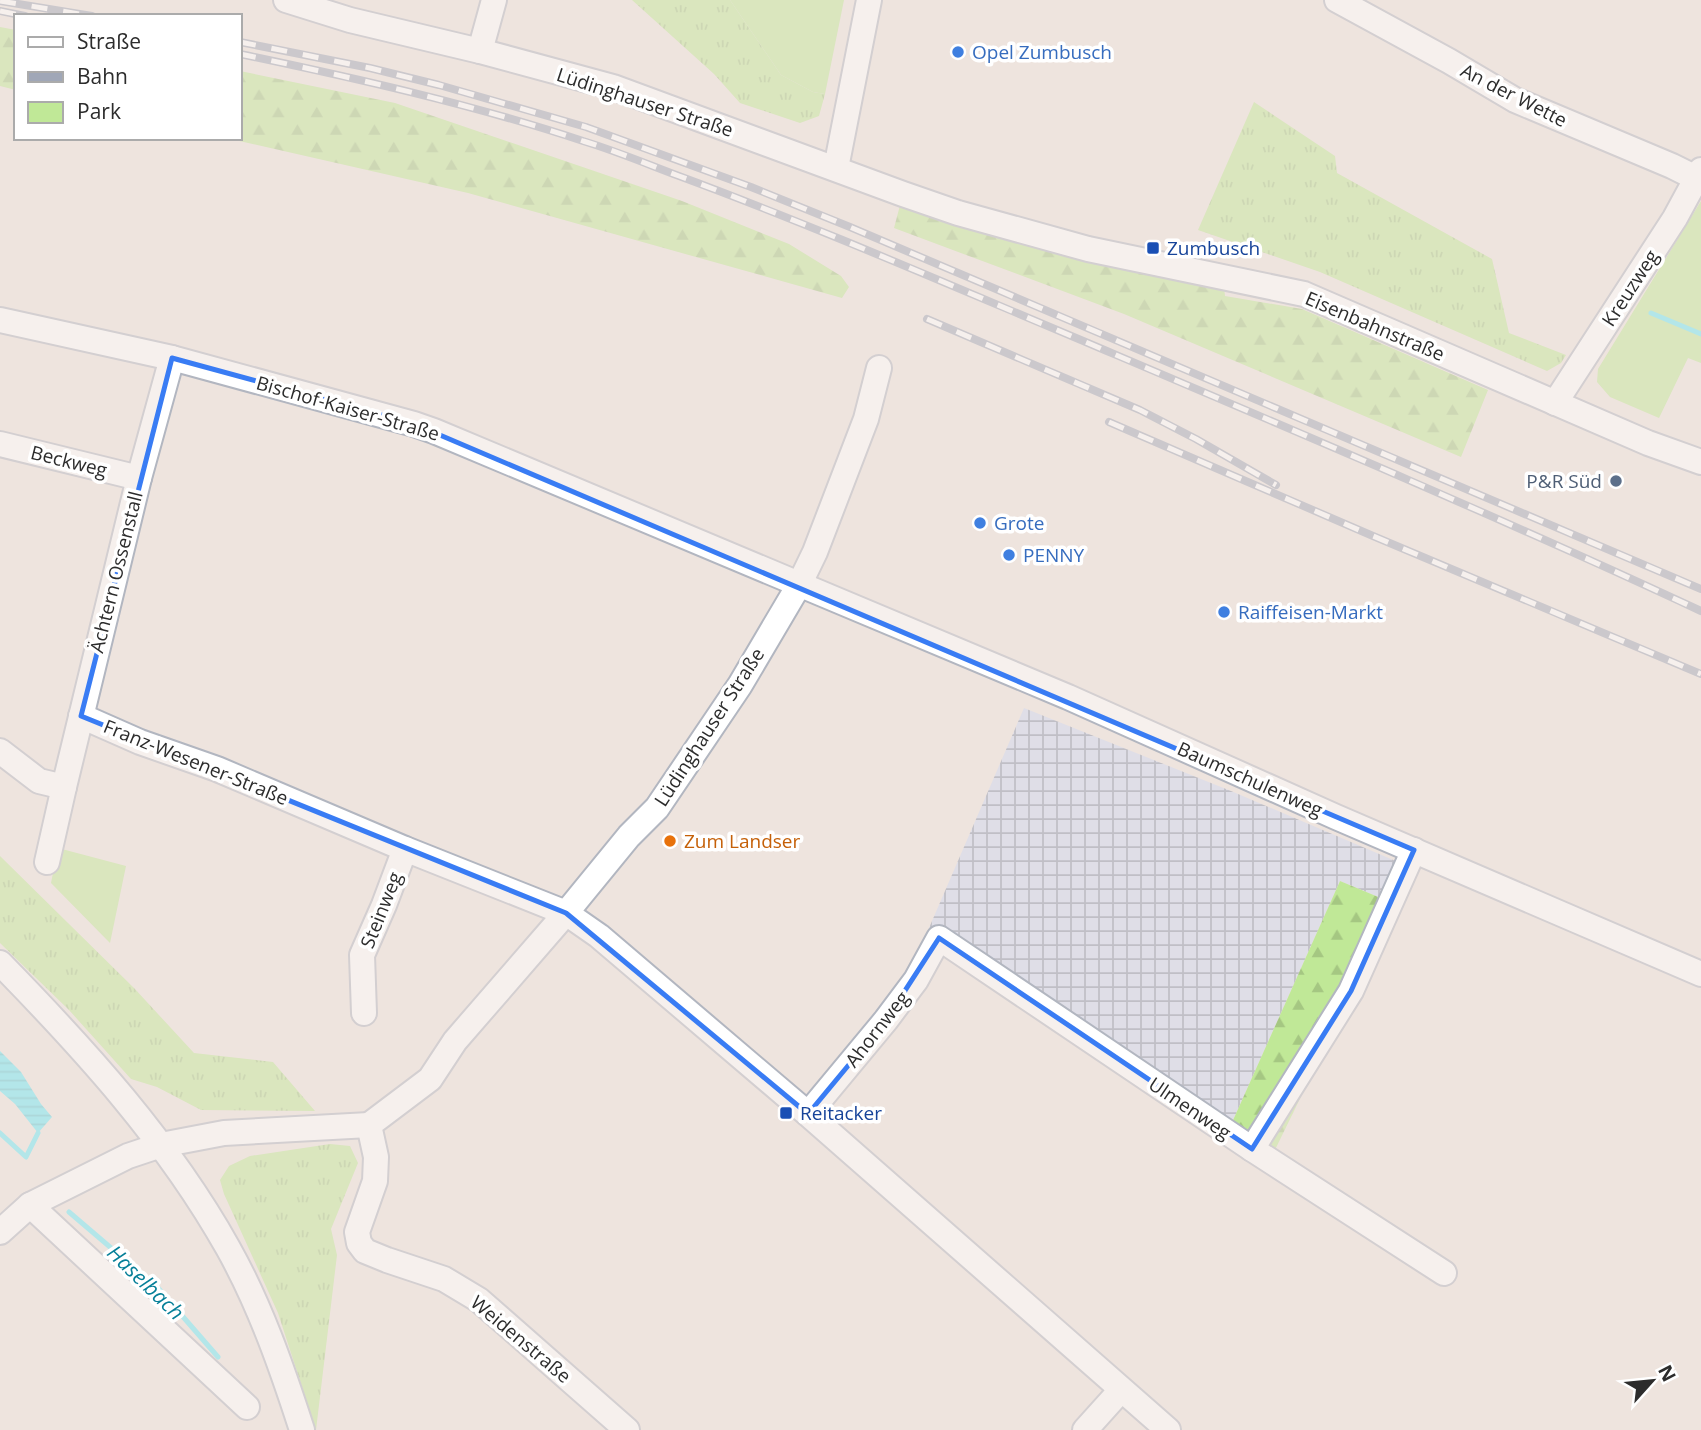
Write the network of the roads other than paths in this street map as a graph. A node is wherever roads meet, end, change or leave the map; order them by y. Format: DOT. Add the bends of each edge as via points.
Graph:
graph roads {
  1 [pos="286,0"];
  2 [pos="494,0"];
  3 [pos="869,0"];
  4 [pos="1338,0"];
  5 [pos="480,51"];
  6 [pos="836,168"];
  7 [pos="1698,174"];
  8 [pos="0,320"];
  9 [pos="172,358"];
  10 [pos="879,368"];
  11 [pos="1555,404"];
  12 [pos="0,444"];
  13 [pos="1701,462"];
  14 [pos="139,478"];
  15 [pos="799,585"];
  16 [pos="81,716"];
  17 [pos="0,751"];
  18 [pos="64,787"];
  19 [pos="405,849"];
  20 [pos="1414,850"];
  21 [pos="47,862"];
  22 [pos="566,913"];
  23 [pos="939,938"];
  24 [pos="0,963"];
  25 [pos="1701,974"];
  26 [pos="364,1013"];
  27 [pos="808,1114"];
  28 [pos="369,1125"];
  29 [pos="161,1144"];
  30 [pos="1252,1149"];
  31 [pos="30,1205"];
  32 [pos="0,1232"];
  33 [pos="1444,1273"];
  34 [pos="1121,1390"];
  35 [pos="247,1407"];
  36 [pos="302,1430"];
  37 [pos="627,1430"];
  38 [pos="1085,1430"];
  39 [pos="1168,1430"];
  1 -- 5 [label="street, Lüdinghauser Straße"];
  2 -- 5 [label="street"];
  3 -- 6 [label="street"];
  4 -- 7 [label="street, An der Wette" via="1515,100"];
  5 -- 6 [label="street, Lüdinghauser Straße" via="613,87"];
  6 -- 11 [label="street, Eisenbahnstraße" via="958,213 1088,249 1304,294"];
  7 -- 11 [label="street, Kreuzweg" via="1675,218"];
  8 -- 9 [label="street, Bischof-Kaiser-Straße"];
  9 -- 14 [label="street, Ächtern Ossenstall"];
  9 -- 15 [label="street, Bischof-Kaiser-Straße" via="414,424"];
  10 -- 15 [label="street, Lüdinghauser Straße" via="866,419"];
  11 -- 13 [label="street, Eisenbahnstraße"];
  12 -- 14 [label="street, Beckweg"];
  14 -- 16 [label="street, Ächtern Ossenstall"];
  15 -- 20 [label="street, Baumschulenweg" via="1068,697"];
  15 -- 22 [label="street, Lüdinghauser Straße" via="740,685 657,808"];
  16 -- 18 [label="street, Ächtern Ossenstall"];
  16 -- 19 [label="street, Franz-Wesener-Straße"];
  17 -- 18 [label="street" via="39,781"];
  18 -- 21 [label="street, Ächtern Ossenstall"];
  19 -- 22 [label="street"];
  19 -- 26 [label="street, Steinweg" via="362,955"];
  20 -- 25 [label="street, Baumschulenweg"];
  20 -- 30 [label="street" via="1352,991"];
  22 -- 27 [label="street"];
  22 -- 28 [label="street, Lüdinghauser Straße" via="456,1041 430,1080"];
  23 -- 27 [label="street, Ahornweg" via="916,980"];
  23 -- 30 [label="street, Ulmenweg"];
  24 -- 29 [label="street"];
  27 -- 34 [label="street"];
  28 -- 29 [label="street" via="223,1133"];
  28 -- 37 [label="street, Weidenstraße" via="376,1157 375,1181 357,1232 365,1251 444,1279 479,1300"];
  29 -- 31 [label="street"];
  29 -- 36 [label="street" via="228,1249 262,1318"];
  30 -- 33 [label="street, Ulmenweg"];
  31 -- 32 [label="street"];
  31 -- 35 [label="street"];
  34 -- 38 [label="street"];
  34 -- 39 [label="street"];
}
